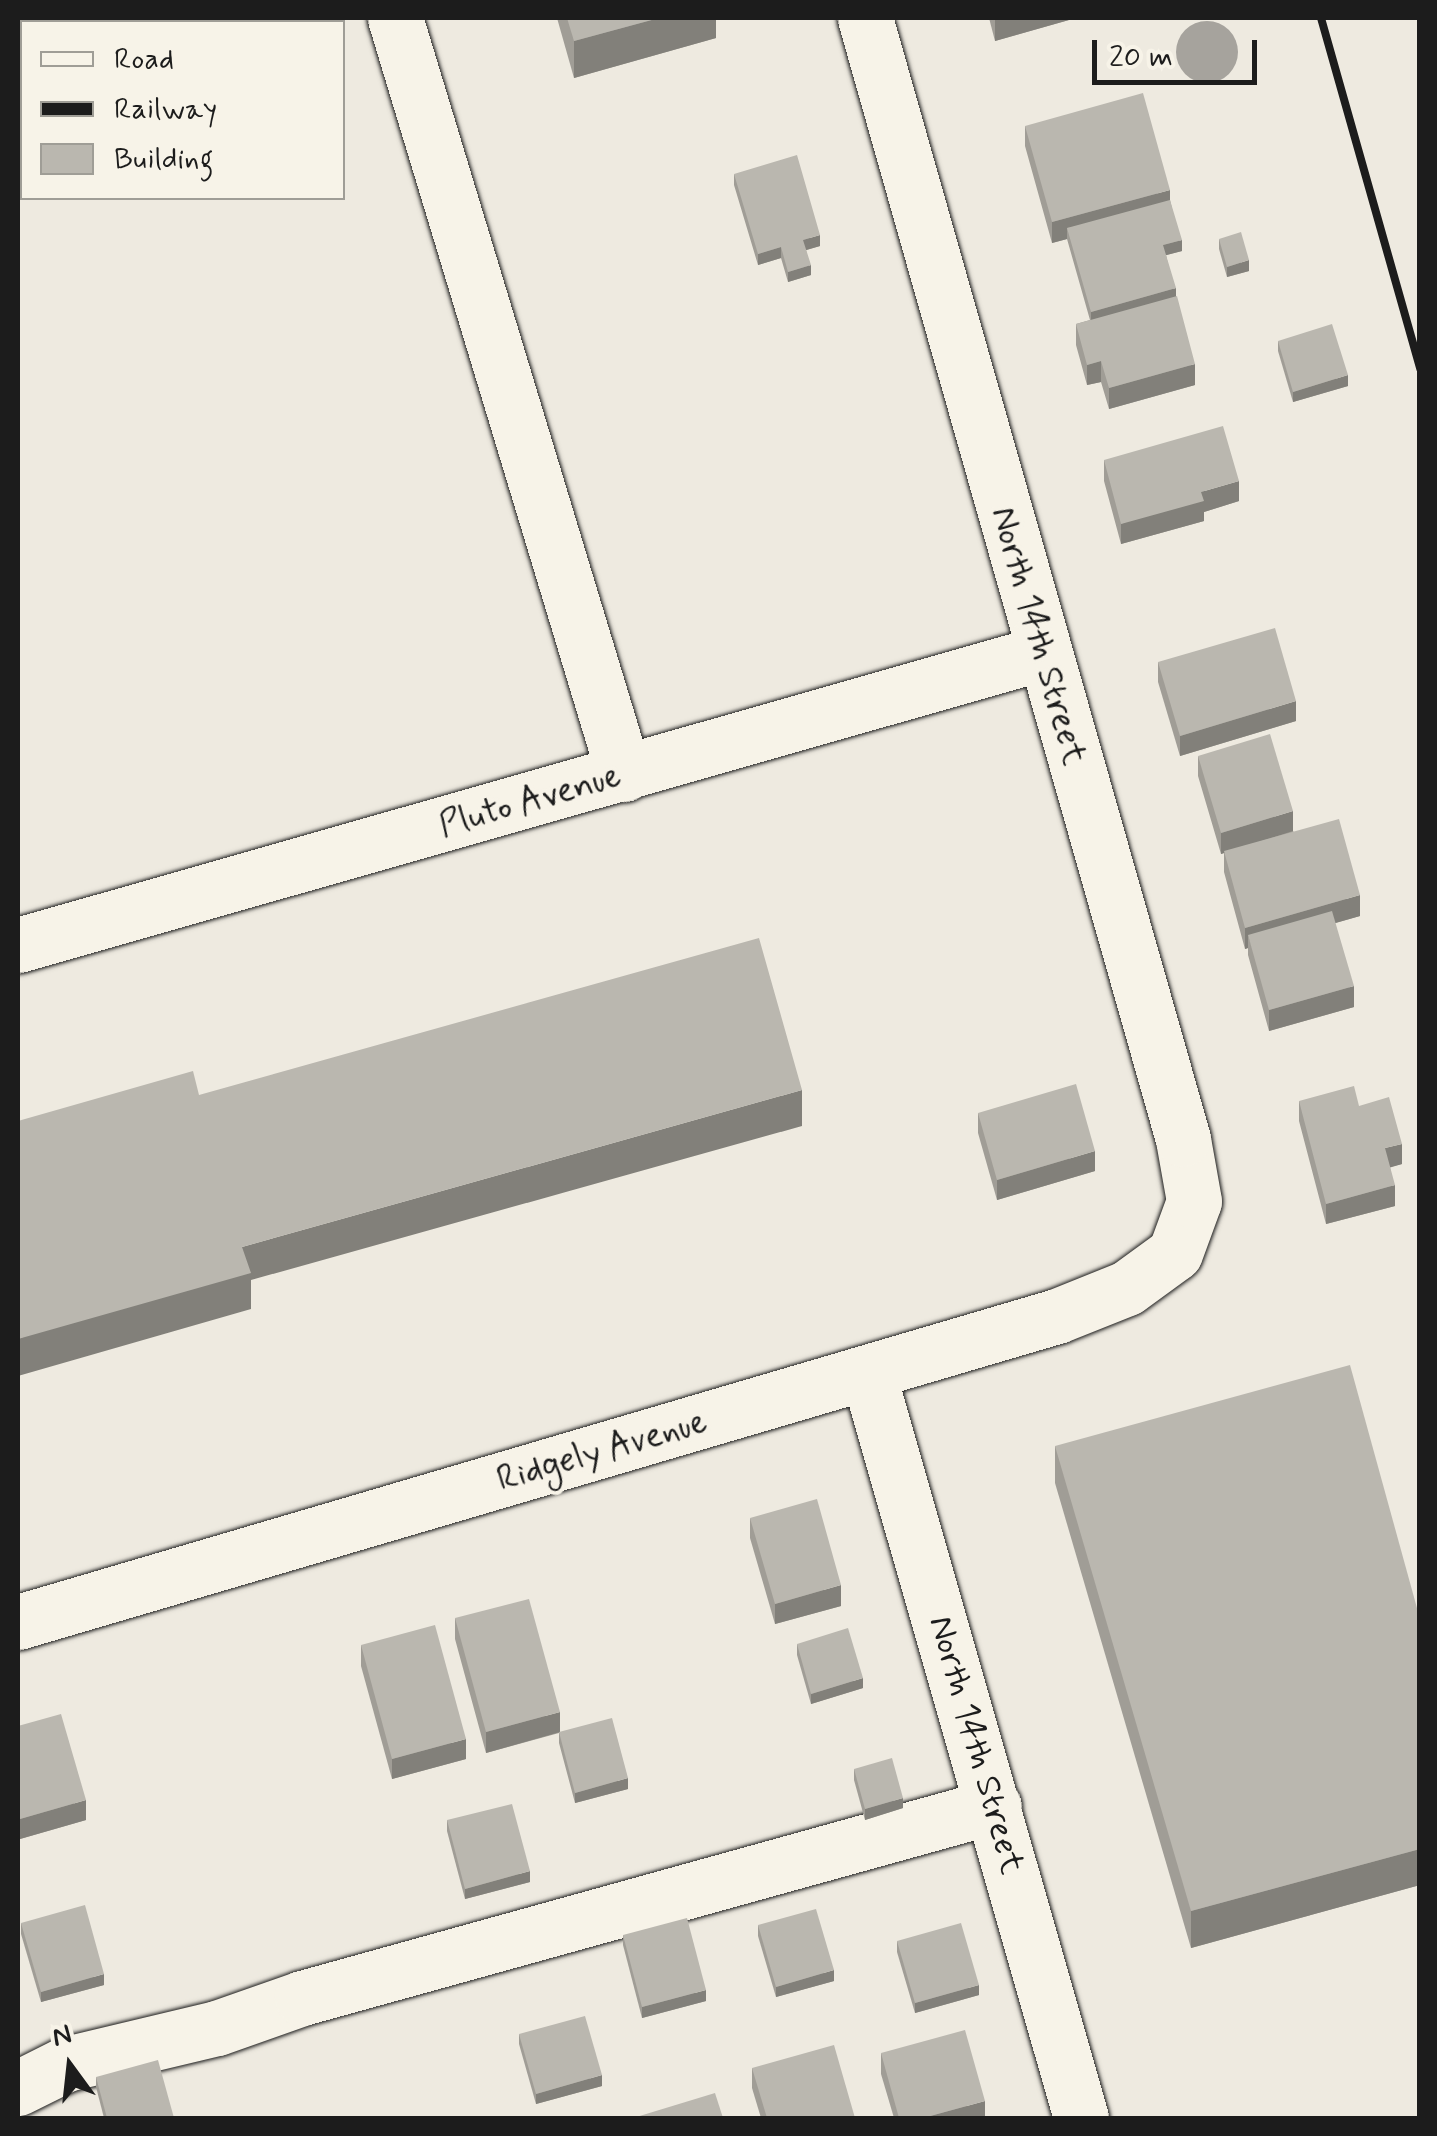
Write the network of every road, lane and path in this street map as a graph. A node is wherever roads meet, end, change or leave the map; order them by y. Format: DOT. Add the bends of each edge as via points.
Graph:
graph roads {
  1 [pos="396,18"];
  2 [pos="865,18"];
  3 [pos="1042,653"];
  4 [pos="624,774"];
  5 [pos="18,945"];
  6 [pos="1175,1253"];
  7 [pos="868,1374"];
  8 [pos="18,1622"];
  9 [pos="994,1806"];
  10 [pos="18,2088"];
  11 [pos="1081,2118"];
  1 -- 4 [label="street"];
  2 -- 3 [label="street, North 14th Street"];
  3 -- 4 [label="street, Pluto Avenue"];
  3 -- 6 [label="street, North 14th Street" via="1183,1139 1194,1201"];
  4 -- 5 [label="street, Pluto Avenue"];
  6 -- 7 [label="street, Ridgely Avenue" via="1127,1288 1057,1316"];
  7 -- 8 [label="street, Ridgely Avenue"];
  7 -- 9 [label="street, North 14th Street"];
  9 -- 10 [label="street" via="302,1998 217,2028 66,2064"];
  9 -- 11 [label="street, North 14th Street"];
}
